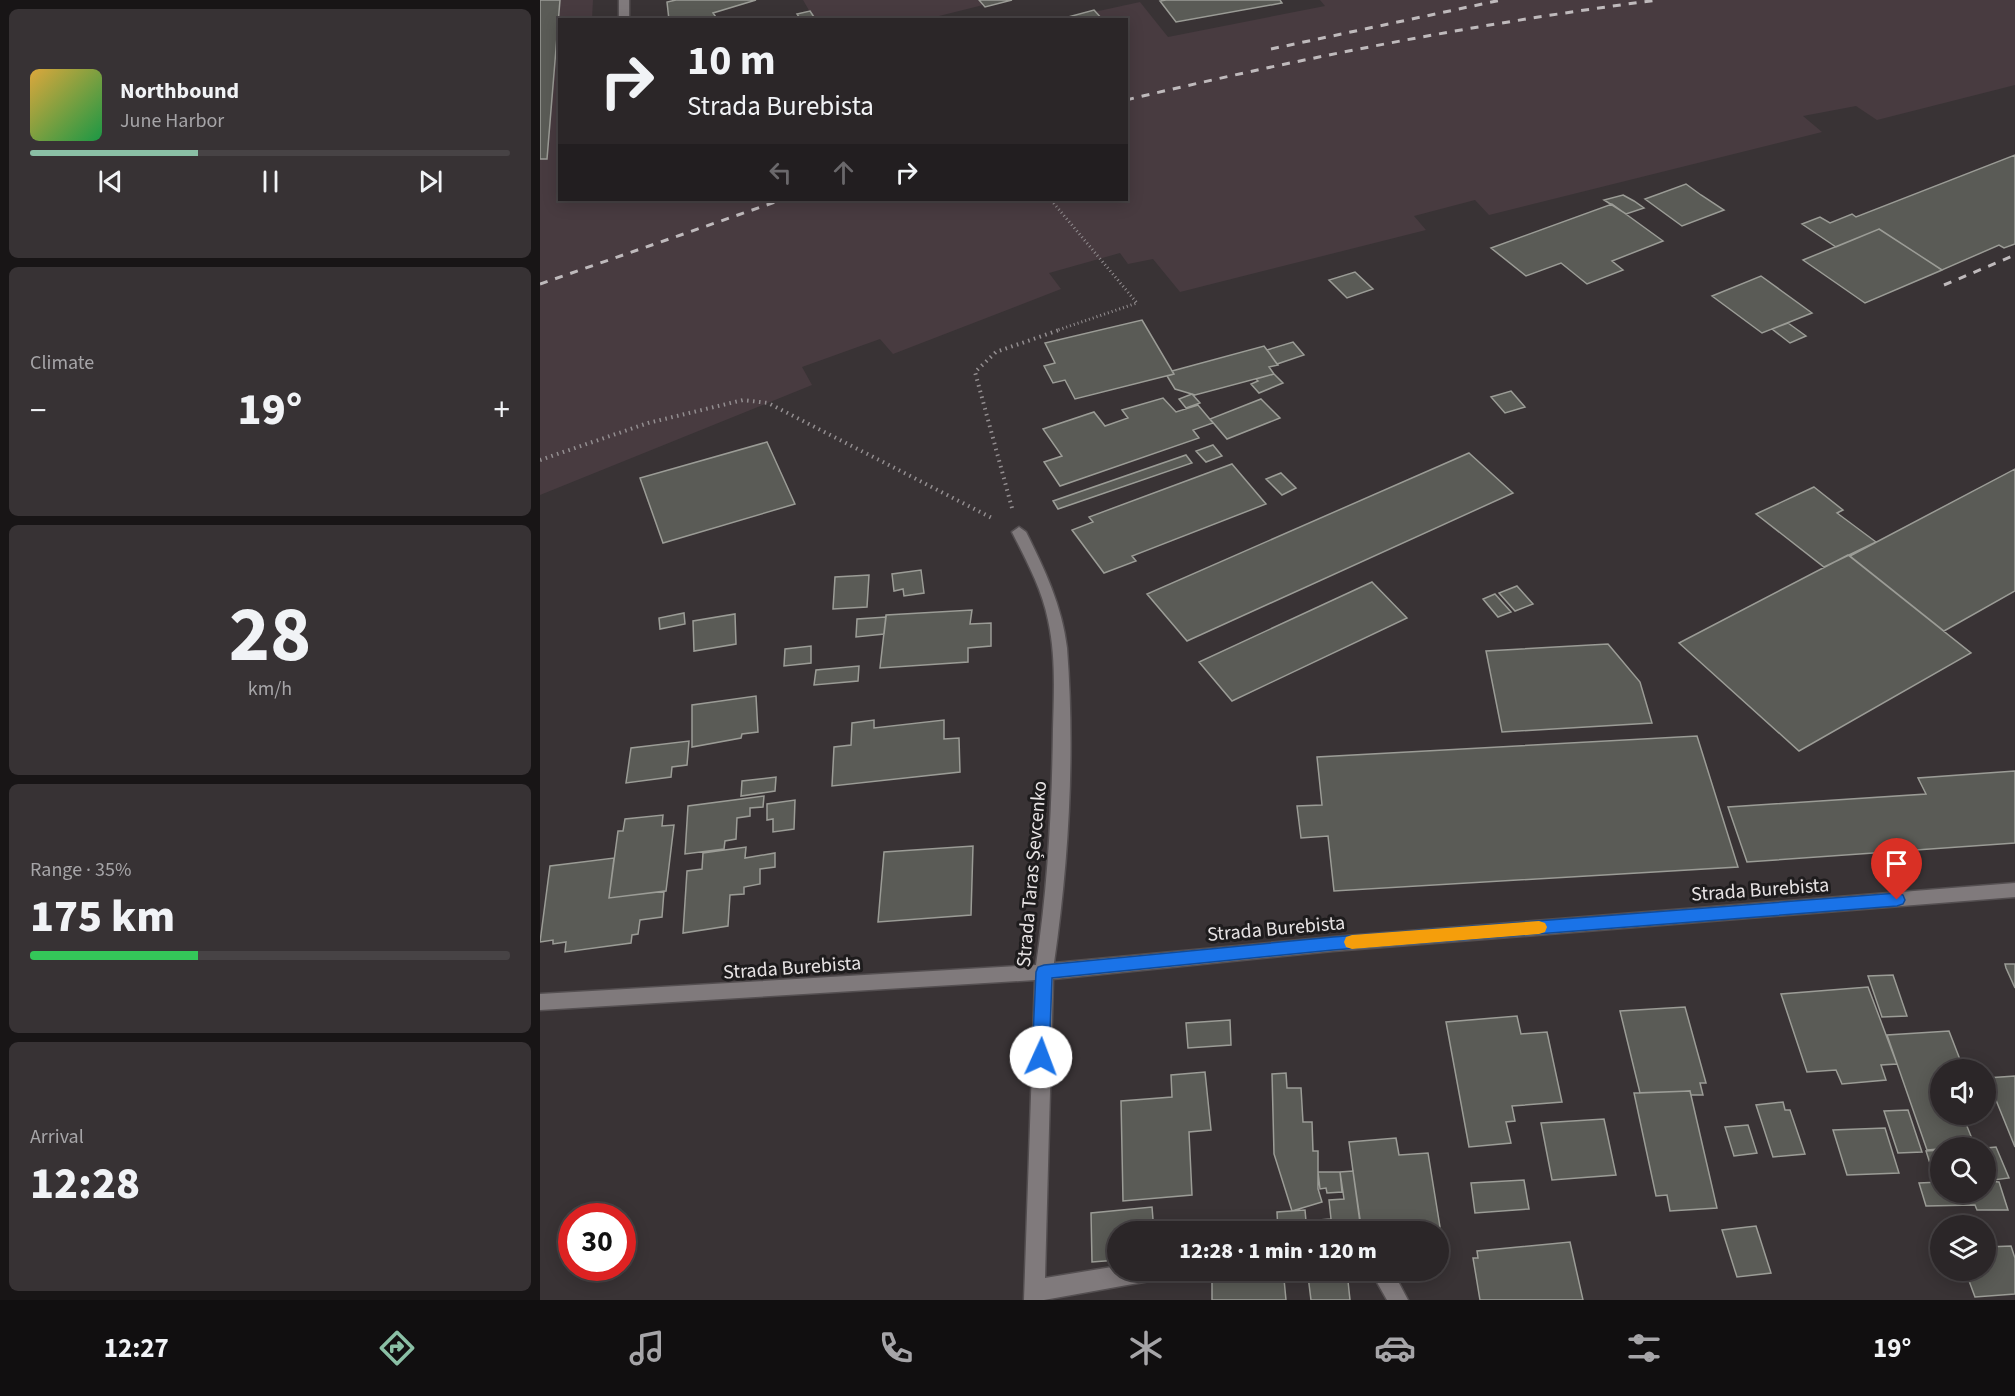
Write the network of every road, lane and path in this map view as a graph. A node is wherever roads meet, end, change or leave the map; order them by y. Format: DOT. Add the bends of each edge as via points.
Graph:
graph roads {
  1 [pos="624,0"];
  2 [pos="624,18"];
  3 [pos="1052,201"];
  4 [pos="540,460"];
  5 [pos="1019,532"];
  6 [pos="2015,890"];
  7 [pos="1044,972"];
  8 [pos="540,1002"];
  9 [pos="1107,1280"];
  10 [pos="1387,1281"];
  11 [pos="1034,1295"];
  12 [pos="1398,1300"];
  1 -- 2 [label="street"];
  3 -- 5 [label="path" via="1137,303 996,352 975,372"];
  4 -- 5 [label="path" via="648,423 743,400 768,403"];
  5 -- 7 [label="street, Strada Taras Șevcenko" via="1055,618 1061,650 1061,791"];
  6 -- 7 [label="street, Strada Burebista" via="1333,944"];
  7 -- 8 [label="street, Strada Burebista"];
  7 -- 11 [label="street, Strada Taras Șevcenko"];
  9 -- 11 [label="street"];
  10 -- 12 [label="street"];
}
